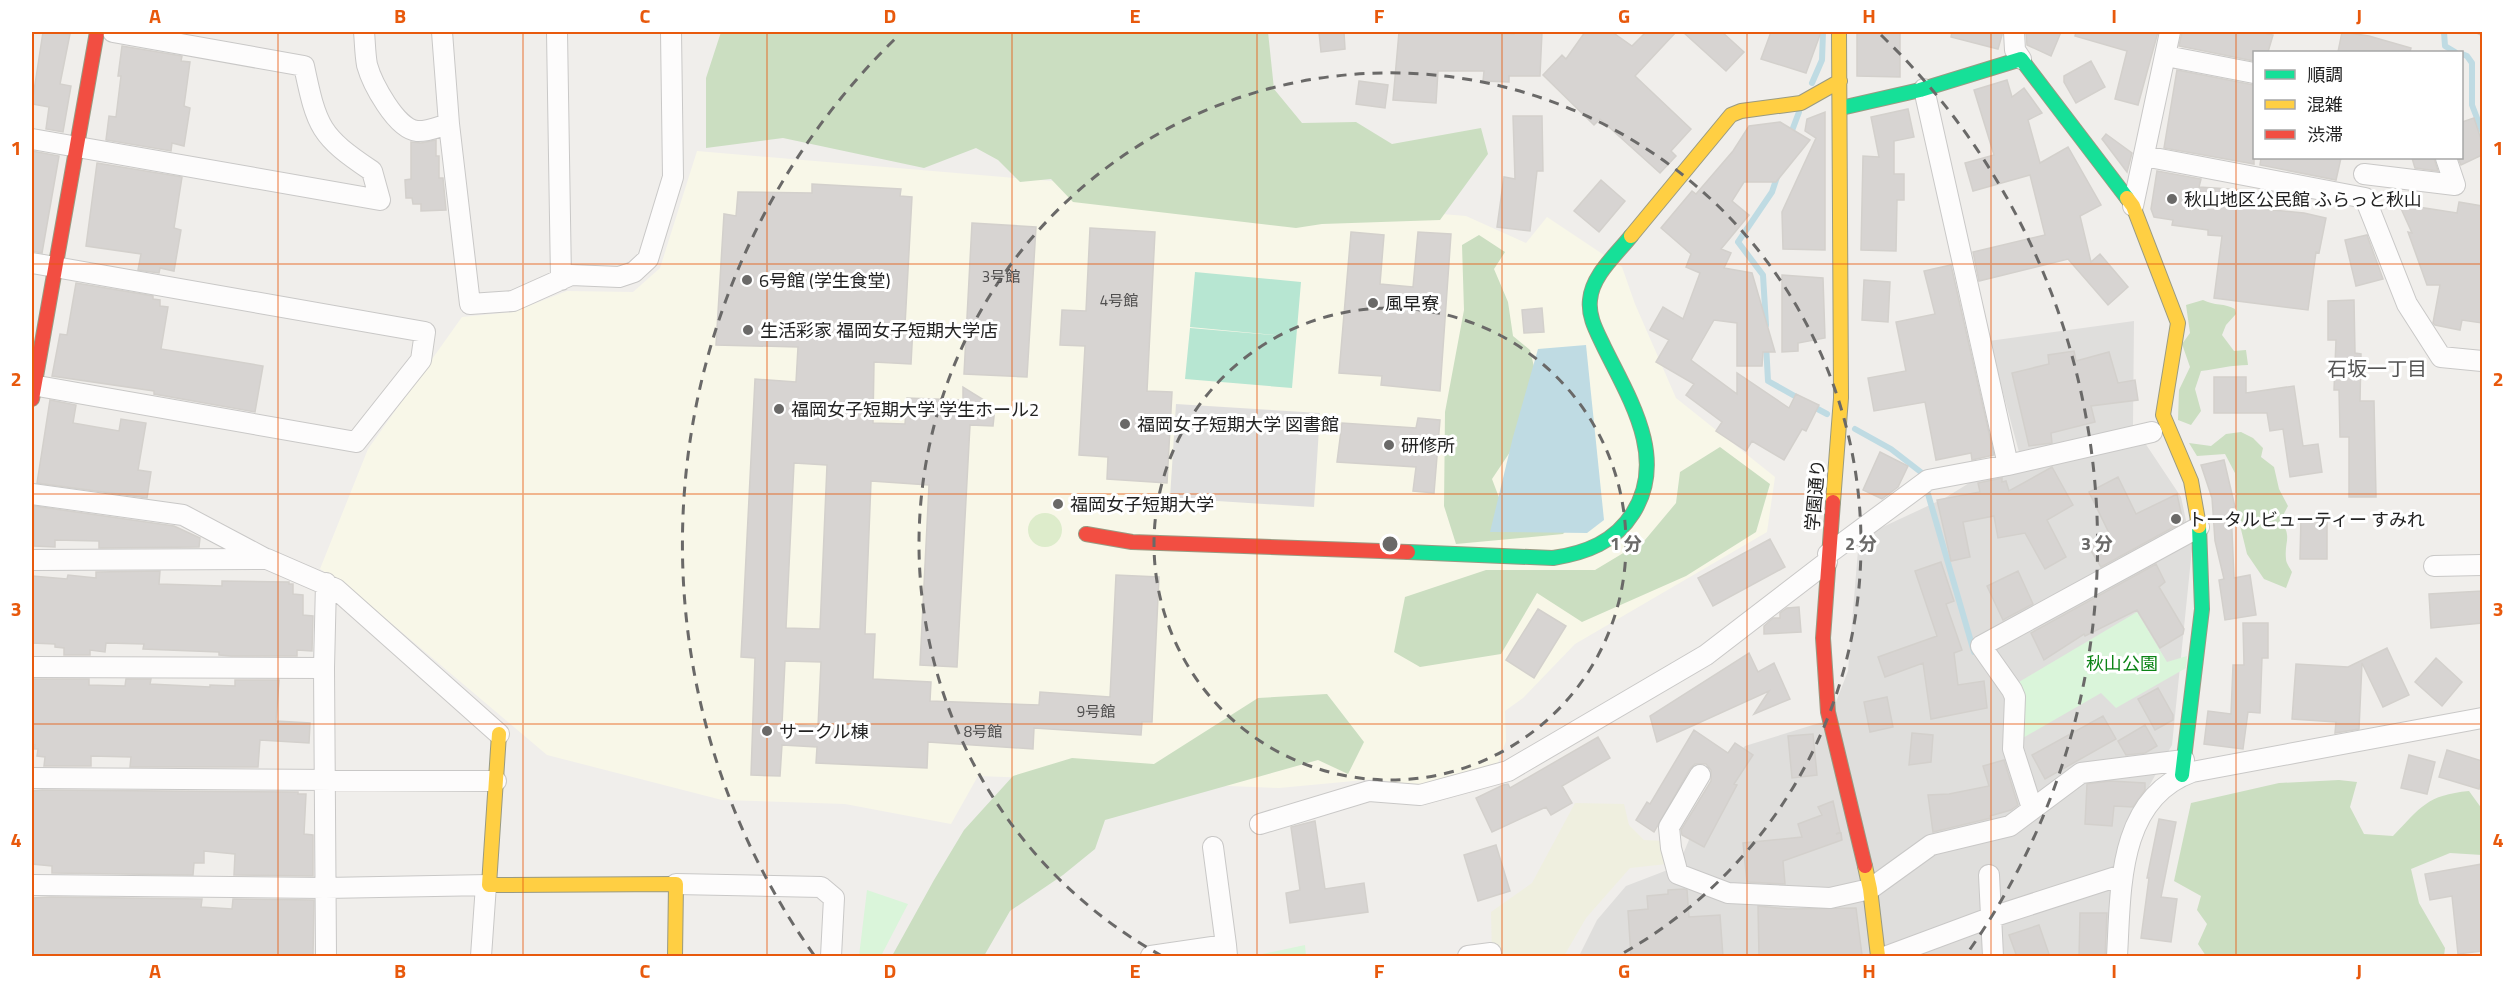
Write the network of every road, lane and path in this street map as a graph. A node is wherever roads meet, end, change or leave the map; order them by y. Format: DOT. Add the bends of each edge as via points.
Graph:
graph roads {
  1 [pos="97,32"];
  2 [pos="113,32"];
  3 [pos="364,32"];
  4 [pos="442,32"];
  5 [pos="557,32"];
  6 [pos="671,32"];
  7 [pos="1839,32"];
  8 [pos="2014,32"];
  9 [pos="2170,32"];
  10 [pos="2166,56"];
  11 [pos="2021,59"];
  12 [pos="2253,73"];
  13 [pos="1840,81"];
  14 [pos="1924,89"];
  15 [pos="1841,108"];
  16 [pos="449,124"];
  17 [pos="32,139"];
  18 [pos="78,147"];
  19 [pos="2144,156"];
  20 [pos="2446,159"];
  21 [pos="2361,166"];
  22 [pos="2365,198"];
  23 [pos="2133,206"];
  24 [pos="32,263"];
  25 [pos="57,267"];
  26 [pos="561,280"];
  27 [pos="2482,361"];
  28 [pos="32,390"];
  29 [pos="2152,432"];
  30 [pos="2008,465"];
  31 [pos="32,494"];
  32 [pos="2199,527"];
  33 [pos="1086,534"];
  34 [pos="1828,558"];
  35 [pos="267,559"];
  36 [pos="32,560"];
  37 [pos="2482,565"];
  38 [pos="2434,566"];
  39 [pos="326,583"];
  40 [pos="32,667"];
  41 [pos="324,668"];
  42 [pos="2482,718"];
  43 [pos="499,734"];
  44 [pos="2183,767"];
  45 [pos="1700,775"];
  46 [pos="32,778"];
  47 [pos="325,779"];
  48 [pos="496,781"];
  49 [pos="2032,808"];
  50 [pos="1260,824"];
  51 [pos="1213,848"];
  52 [pos="1989,875"];
  53 [pos="2122,876"];
  54 [pos="676,884"];
  55 [pos="32,885"];
  56 [pos="487,885"];
  57 [pos="325,888"];
  58 [pos="1870,889"];
  59 [pos="1992,917"];
  60 [pos="1226,951"];
  61 [pos="1491,953"];
  62 [pos="326,957"];
  63 [pos="481,957"];
  64 [pos="675,957"];
  65 [pos="831,957"];
  66 [pos="1151,957"];
  67 [pos="1468,957"];
  68 [pos="1878,957"];
  69 [pos="1887,957"];
  70 [pos="1993,957"];
  71 [pos="2116,957"];
  1 -- 18 [label="street"];
  2 -- 18 [label="street" via="304,66 311,101 324,132 340,149 372,171 380,200"];
  3 -- 16 [label="street" via="368,65 378,91 398,120 419,132"];
  4 -- 16 [label="street"];
  5 -- 26 [label="street"];
  6 -- 26 [label="street" via="673,177 648,259 634,272 619,277 571,275"];
  7 -- 13 [label="street, 学園通り"];
  8 -- 11 [label="street" via="2015,50"];
  9 -- 10 [label="street"];
  10 -- 12 [label="street"];
  10 -- 19 [label="street"];
  11 -- 14 [label="street"];
  11 -- 23 [label="street"];
  13 -- 15 [label="street, 学園通り"];
  13 -- 33 [label="street" via="1801,103 1731,115 1596,279 1590,296 1593,323 1636,416 1646,455 1644,493 1626,524 1612,538 1572,555 1553,558 1132,542"];
  14 -- 15 [label="street"];
  14 -- 30 [label="street"];
  15 -- 34 [label="street, 学園通り" via="1841,398"];
  16 -- 26 [label="street" via="470,304 513,302"];
  17 -- 18 [label="street"];
  18 -- 25 [label="street"];
  19 -- 22 [label="street"];
  19 -- 23 [label="street"];
  20 -- 21 [label="street" via="2456,185"];
  21 -- 22 [label="street"];
  22 -- 27 [label="street" via="2407,304 2441,357"];
  23 -- 32 [label="street" via="2178,322 2163,415 2191,480"];
  24 -- 25 [label="street"];
  25 -- 28 [label="street"];
  25 -- 28 [label="street" via="425,332 421,360 356,442"];
  29 -- 30 [label="street"];
  30 -- 34 [label="street" via="1928,480"];
  31 -- 35 [label="street" via="183,515"];
  32 -- 44 [label="street" via="2202,609"];
  32 -- 49 [label="street" via="1981,646 2015,697 2013,749"];
  34 -- 50 [label="street" via="1706,655 1508,771 1420,795 1369,791"];
  34 -- 58 [label="street, 学園通り" via="1823,638 1828,712"];
  35 -- 36 [label="street"];
  35 -- 39 [label="street"];
  37 -- 38 [label="street"];
  39 -- 41 [label="street"];
  39 -- 43 [label="street"];
  40 -- 41 [label="street"];
  41 -- 47 [label="street"];
  42 -- 44 [label="street"];
  43 -- 48 [label="street"];
  44 -- 49 [label="street" via="2081,773"];
  44 -- 53 [label="street" via="2145,807"];
  45 -- 58 [label="street" via="1670,826 1678,874 1728,893 1830,898"];
  46 -- 47 [label="street"];
  47 -- 48 [label="street"];
  47 -- 57 [label="street"];
  48 -- 56 [label="street"];
  49 -- 58 [label="street" via="2010,826 1931,845"];
  51 -- 60 [label="street"];
  52 -- 59 [label="street"];
  53 -- 59 [label="street"];
  53 -- 71 [label="street"];
  54 -- 56 [label="street"];
  54 -- 64 [label="street"];
  54 -- 65 [label="street" via="821,887 834,898"];
  55 -- 57 [label="street"];
  56 -- 57 [label="street"];
  56 -- 63 [label="street"];
  57 -- 62 [label="street"];
  58 -- 68 [label="street, 学園通り"];
  59 -- 69 [label="street"];
  59 -- 70 [label="street"];
  60 -- 66 [label="street"];
  61 -- 67 [label="street"];
}
